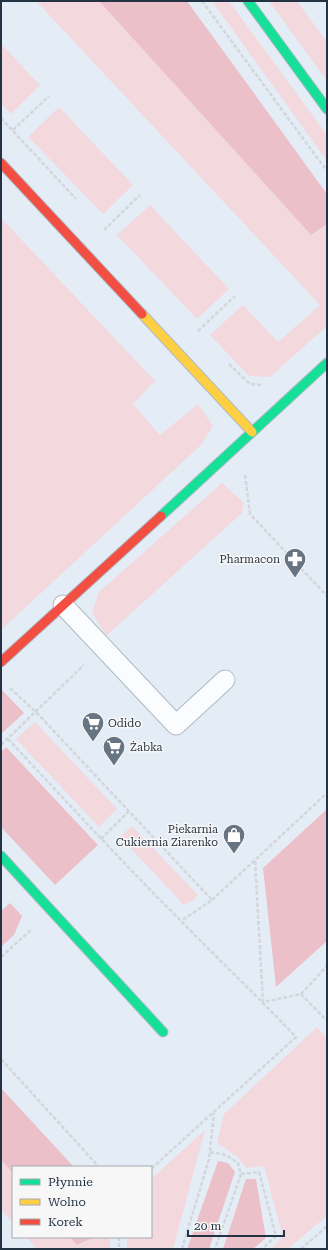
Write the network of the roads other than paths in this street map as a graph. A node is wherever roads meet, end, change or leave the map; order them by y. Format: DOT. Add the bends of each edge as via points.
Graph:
graph roads {
  1 [pos="248,1"];
  2 [pos="327,109"];
  3 [pos="1,163"];
  4 [pos="327,363"];
  5 [pos="252,432"];
  6 [pos="63,605"];
  7 [pos="1,662"];
  8 [pos="225,680"];
  9 [pos="1,856"];
  10 [pos="163,1032"];
  1 -- 2 [label="street"];
  3 -- 5 [label="street"];
  4 -- 5 [label="street"];
  5 -- 6 [label="street"];
  6 -- 7 [label="street"];
  6 -- 8 [label="lane" via="176,725"];
  9 -- 10 [label="street"];
}
